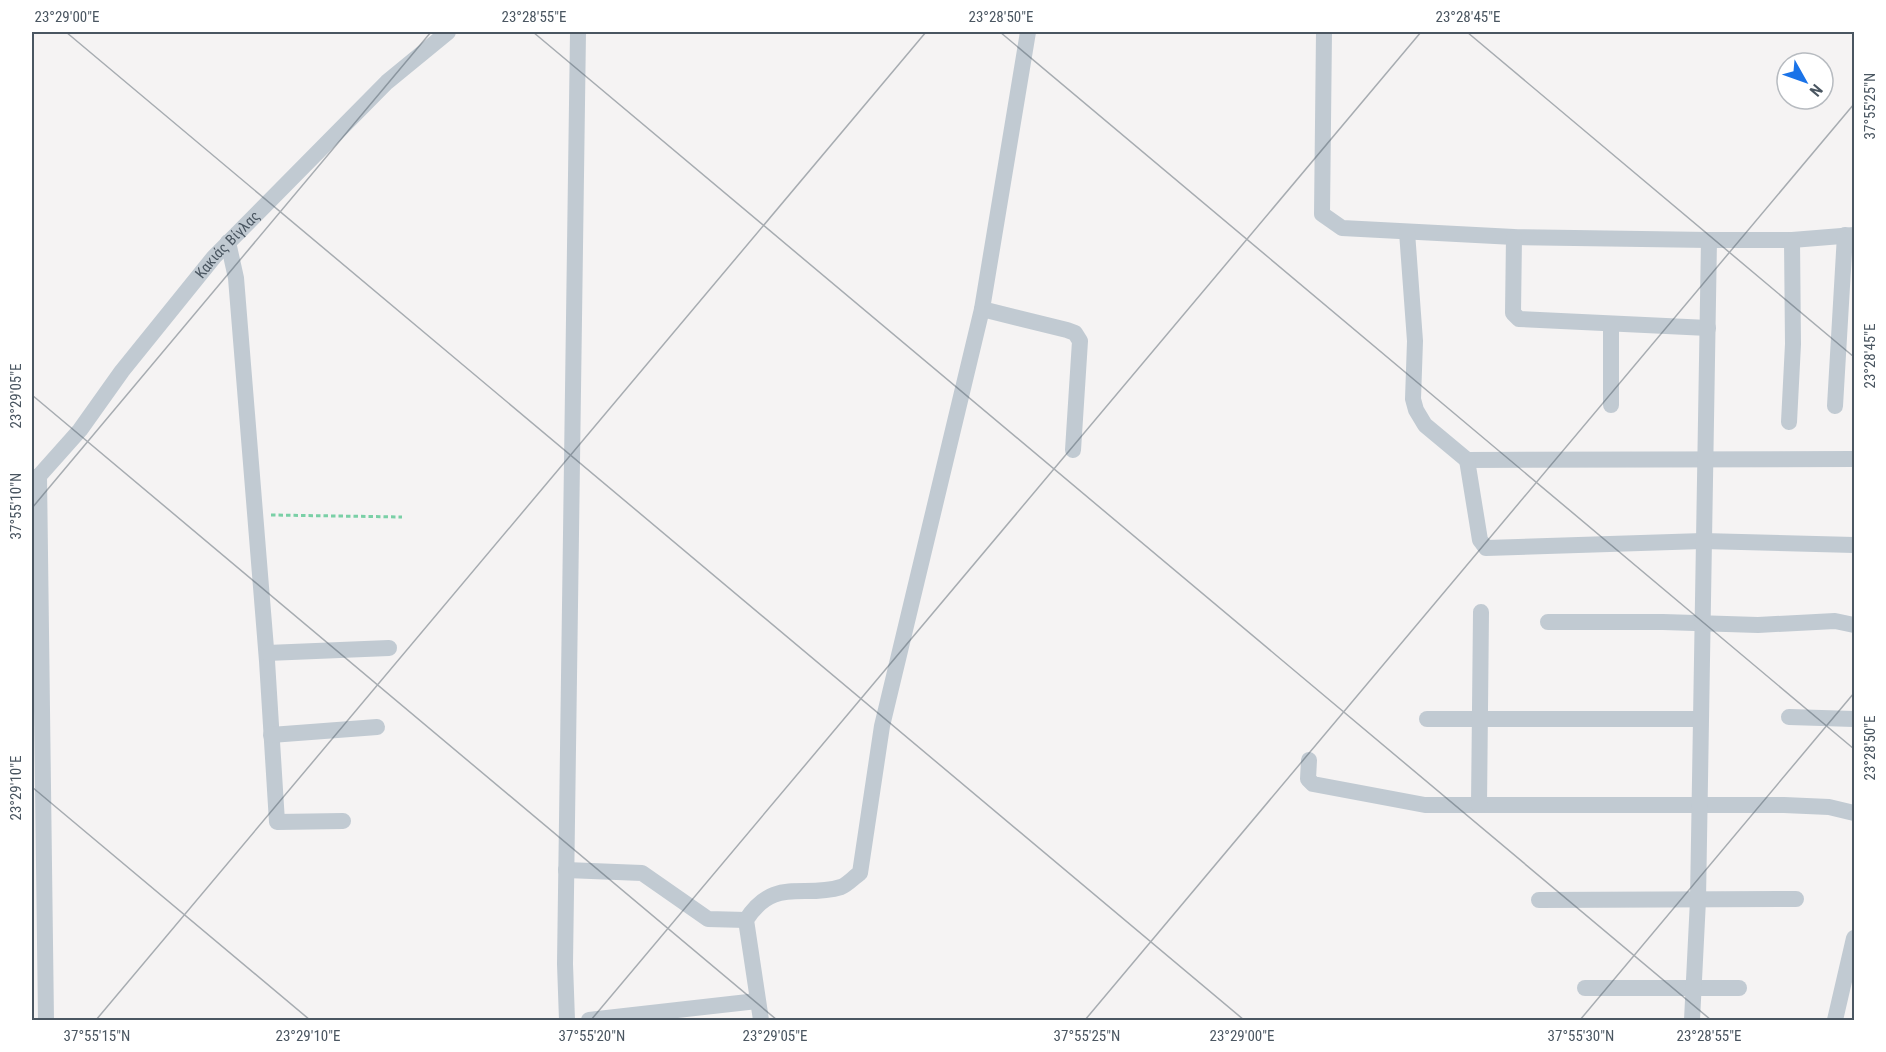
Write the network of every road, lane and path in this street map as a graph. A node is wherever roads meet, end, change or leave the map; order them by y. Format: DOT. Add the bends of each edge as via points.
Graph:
graph roads {
  1 [pos="448,32"];
  2 [pos="578,32"];
  3 [pos="1028,32"];
  4 [pos="1324,32"];
  5 [pos="1407,232"];
  6 [pos="1850,235"];
  7 [pos="1514,237"];
  8 [pos="1709,240"];
  9 [pos="1791,240"];
  10 [pos="228,242"];
  11 [pos="982,309"];
  12 [pos="1611,325"];
  13 [pos="1708,328"];
  14 [pos="1611,405"];
  15 [pos="1834,406"];
  16 [pos="1789,422"];
  17 [pos="1073,450"];
  18 [pos="1854,459"];
  19 [pos="1467,460"];
  20 [pos="1705,460"];
  21 [pos="35,477"];
  22 [pos="254,515"];
  23 [pos="402,517"];
  24 [pos="1703,541"];
  25 [pos="1854,545"];
  26 [pos="1481,612"];
  27 [pos="1548,622"];
  28 [pos="1701,625"];
  29 [pos="1854,625"];
  30 [pos="389,648"];
  31 [pos="267,653"];
  32 [pos="1790,717"];
  33 [pos="1427,719"];
  34 [pos="1479,719"];
  35 [pos="1700,719"];
  36 [pos="1854,719"];
  37 [pos="377,727"];
  38 [pos="271,735"];
  39 [pos="1309,760"];
  40 [pos="1479,805"];
  41 [pos="1699,806"];
  42 [pos="1854,813"];
  43 [pos="343,821"];
  44 [pos="566,870"];
  45 [pos="1796,899"];
  46 [pos="1539,900"];
  47 [pos="1698,900"];
  48 [pos="746,920"];
  49 [pos="1854,938"];
  50 [pos="1695,987"];
  51 [pos="1586,988"];
  52 [pos="1739,988"];
  53 [pos="757,1001"];
  54 [pos="46,1020"];
  55 [pos="567,1020"];
  56 [pos="589,1020"];
  57 [pos="761,1020"];
  58 [pos="1692,1020"];
  59 [pos="1835,1020"];
  1 -- 10 [label="street, Κακιάς Βίγλας" via="387,82"];
  2 -- 44 [label="street"];
  3 -- 11 [label="street"];
  4 -- 5 [label="street" via="1322,214 1342,228"];
  5 -- 7 [label="street"];
  5 -- 19 [label="street" via="1415,341 1413,399 1425,425"];
  6 -- 9 [label="street"];
  6 -- 15 [label="street"];
  7 -- 8 [label="street"];
  7 -- 12 [label="street" via="1513,313 1519,319"];
  8 -- 9 [label="street"];
  8 -- 13 [label="street"];
  9 -- 16 [label="street"];
  10 -- 21 [label="street, Κακιάς Βίγλας" via="122,371 80,430"];
  10 -- 22 [label="street" via="236,278"];
  11 -- 17 [label="street" via="1075,333 1080,341"];
  11 -- 48 [label="street" via="882,726 860,873 842,887 781,891 754,908"];
  12 -- 13 [label="street"];
  12 -- 14 [label="street"];
  13 -- 20 [label="street"];
  18 -- 20 [label="street"];
  19 -- 20 [label="street"];
  19 -- 24 [label="street" via="1480,540 1486,548"];
  20 -- 24 [label="street"];
  21 -- 54 [label="street"];
  22 -- 23 [label="path"];
  22 -- 31 [label="street"];
  24 -- 25 [label="street"];
  24 -- 28 [label="street"];
  26 -- 34 [label="street"];
  27 -- 28 [label="street"];
  28 -- 29 [label="street" via="1835,621"];
  28 -- 35 [label="street"];
  30 -- 31 [label="street"];
  31 -- 38 [label="street"];
  32 -- 36 [label="street"];
  33 -- 34 [label="street"];
  34 -- 35 [label="street"];
  34 -- 40 [label="street"];
  35 -- 41 [label="street"];
  37 -- 38 [label="street"];
  38 -- 43 [label="street" via="277,822"];
  39 -- 40 [label="street" via="1308,779 1313,784 1425,805"];
  40 -- 41 [label="street"];
  41 -- 42 [label="street" via="1829,807"];
  41 -- 47 [label="street"];
  44 -- 48 [label="street" via="642,873 708,919"];
  44 -- 55 [label="street"];
  45 -- 47 [label="street"];
  46 -- 47 [label="street"];
  47 -- 50 [label="street"];
  48 -- 53 [label="street"];
  49 -- 59 [label="street"];
  50 -- 51 [label="street"];
  50 -- 52 [label="street"];
  50 -- 58 [label="street"];
  53 -- 56 [label="street"];
  53 -- 57 [label="street"];
}
